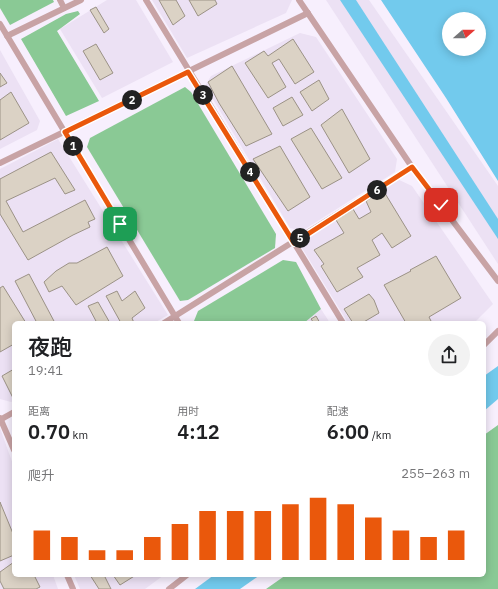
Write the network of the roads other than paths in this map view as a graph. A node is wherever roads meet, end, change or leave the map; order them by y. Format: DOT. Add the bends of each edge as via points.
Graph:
graph roads {
  1 [pos="60,0"];
  2 [pos="81,0"];
  3 [pos="146,0"];
  4 [pos="299,0"];
  5 [pos="64,8"];
  6 [pos="308,13"];
  7 [pos="0,24"];
  8 [pos="7,36"];
  9 [pos="188,72"];
  10 [pos="65,132"];
  11 [pos="0,163"];
  12 [pos="412,167"];
  13 [pos="294,243"];
  14 [pos="498,281"];
  15 [pos="175,316"];
  16 [pos="167,321"];
  17 [pos="178,321"];
  18 [pos="342,321"];
  19 [pos="498,331"];
  20 [pos="486,343"];
  21 [pos="12,413"];
  22 [pos="0,419"];
  23 [pos="12,446"];
  24 [pos="68,577"];
  25 [pos="184,577"];
  26 [pos="73,589"];
  27 [pos="169,589"];
  1 -- 5 [label="street"];
  2 -- 5 [label="street"];
  3 -- 9 [label="street"];
  4 -- 6 [label="street"];
  5 -- 8 [label="street"];
  6 -- 9 [label="street"];
  6 -- 12 [label="street"];
  7 -- 8 [label="street"];
  8 -- 10 [label="street"];
  9 -- 10 [label="street"];
  9 -- 13 [label="street"];
  10 -- 11 [label="street"];
  10 -- 15 [label="street"];
  12 -- 13 [label="street"];
  12 -- 14 [label="street"];
  13 -- 15 [label="street"];
  13 -- 18 [label="street"];
  15 -- 16 [label="street"];
  15 -- 17 [label="street"];
  19 -- 20 [label="street"];
  21 -- 22 [label="street"];
  22 -- 23 [label="street"];
  24 -- 26 [label="street"];
  25 -- 27 [label="street"];
}
